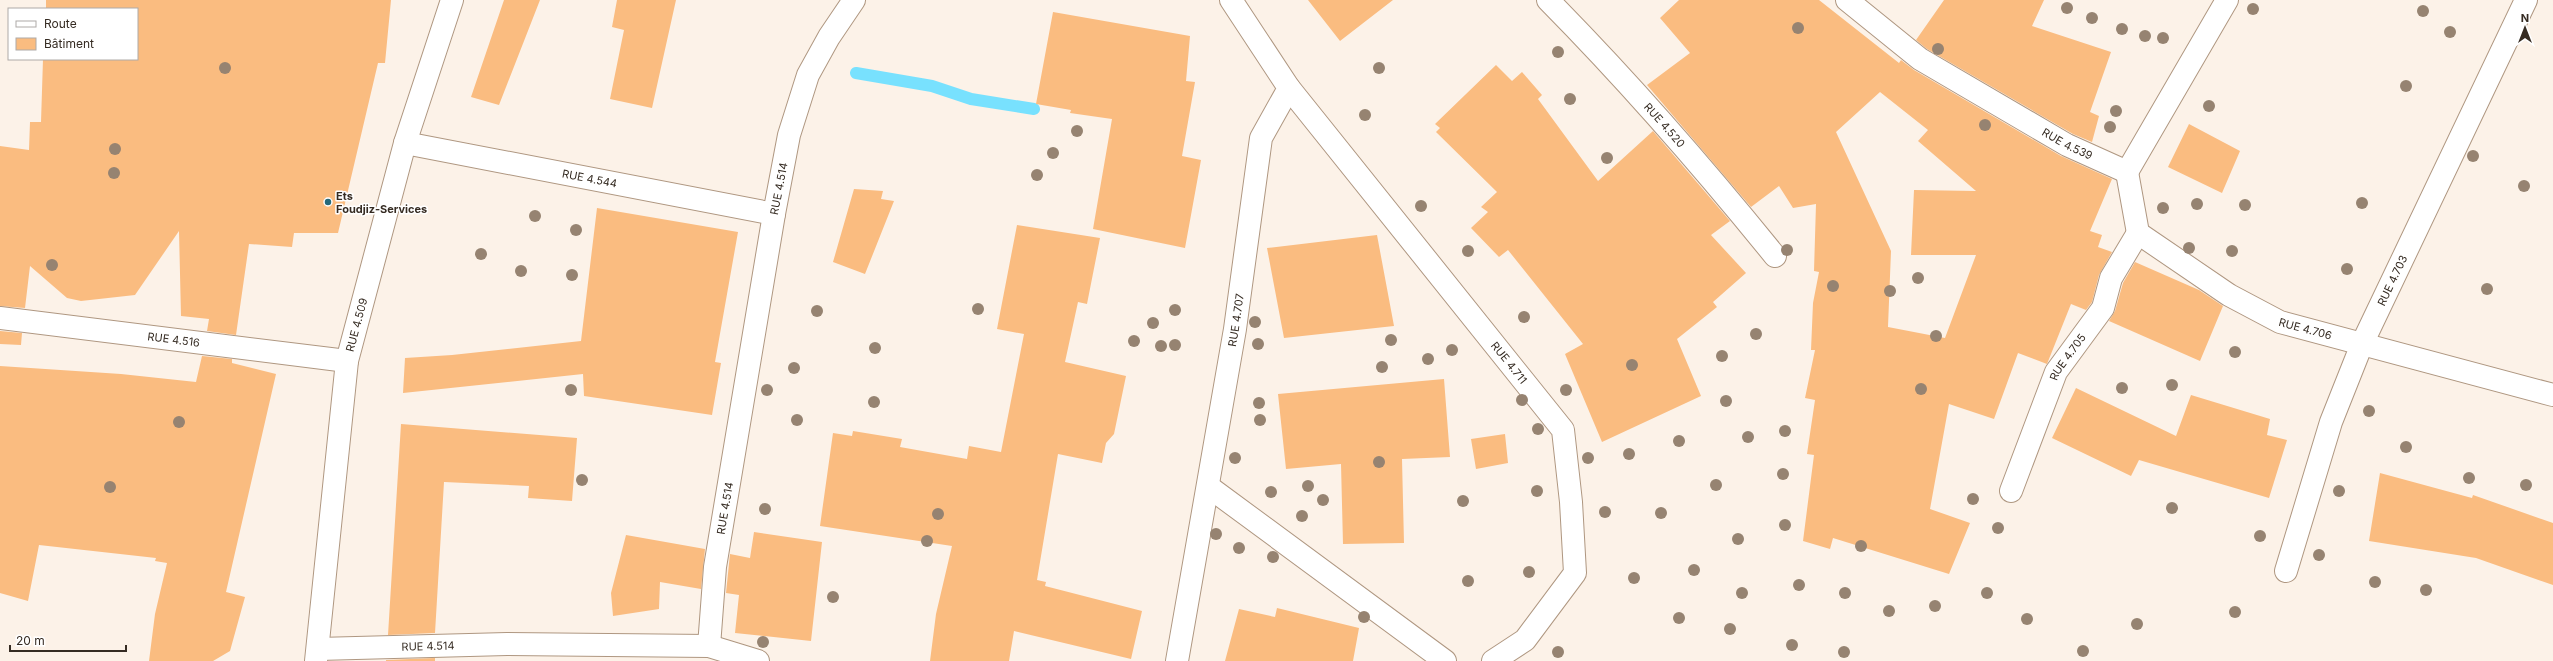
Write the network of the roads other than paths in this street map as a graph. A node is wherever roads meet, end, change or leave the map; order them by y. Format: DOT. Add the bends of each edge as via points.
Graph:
graph roads {
  1 [pos="452,0"];
  2 [pos="854,0"];
  3 [pos="1231,0"];
  4 [pos="1548,0"];
  5 [pos="1847,0"];
  6 [pos="2227,0"];
  7 [pos="2526,0"];
  8 [pos="1290,88"];
  9 [pos="405,143"];
  10 [pos="2127,172"];
  11 [pos="774,214"];
  12 [pos="2138,233"];
  13 [pos="1775,256"];
  14 [pos="0,318"];
  15 [pos="2362,344"];
  16 [pos="347,361"];
  17 [pos="2553,395"];
  18 [pos="1209,487"];
  19 [pos="2011,490"];
  20 [pos="2286,571"];
  21 [pos="709,646"];
  22 [pos="317,655"];
  23 [pos="758,661"];
  24 [pos="1177,661"];
  25 [pos="1445,661"];
  26 [pos="1493,661"];
  1 -- 9 [label="street, RUE 4.509"];
  2 -- 11 [label="street, RUE 4.514" via="808,75 789,135"];
  3 -- 8 [label="street"];
  4 -- 13 [label="street, RUE 4.520" via="1609,62 1703,167"];
  5 -- 10 [label="street, RUE 4.539" via="1920,59 2067,146"];
  6 -- 10 [label="street"];
  7 -- 15 [label="street, RUE 4.703"];
  8 -- 18 [label="street, RUE 4.707" via="1261,138 1235,329"];
  8 -- 26 [label="street, RUE 4.711" via="1563,430 1575,573 1525,640"];
  9 -- 11 [label="street, RUE 4.544"];
  9 -- 16 [label="street, RUE 4.509"];
  10 -- 12 [label="street"];
  11 -- 21 [label="street, RUE 4.514" via="715,567"];
  12 -- 15 [label="street, RUE 4.706" via="2229,295 2280,322"];
  12 -- 19 [label="street, RUE 4.705" via="2110,278 2103,308 2056,372"];
  14 -- 16 [label="street, RUE 4.516"];
  15 -- 17 [label="street, RUE 4.706"];
  15 -- 20 [label="street, RUE 4.703" via="2331,422"];
  16 -- 22 [label="street, RUE 4.509"];
  18 -- 24 [label="street, RUE 4.707"];
  18 -- 25 [label="street"];
  21 -- 22 [label="street, RUE 4.514" via="507,644"];
  21 -- 23 [label="street"];
}
